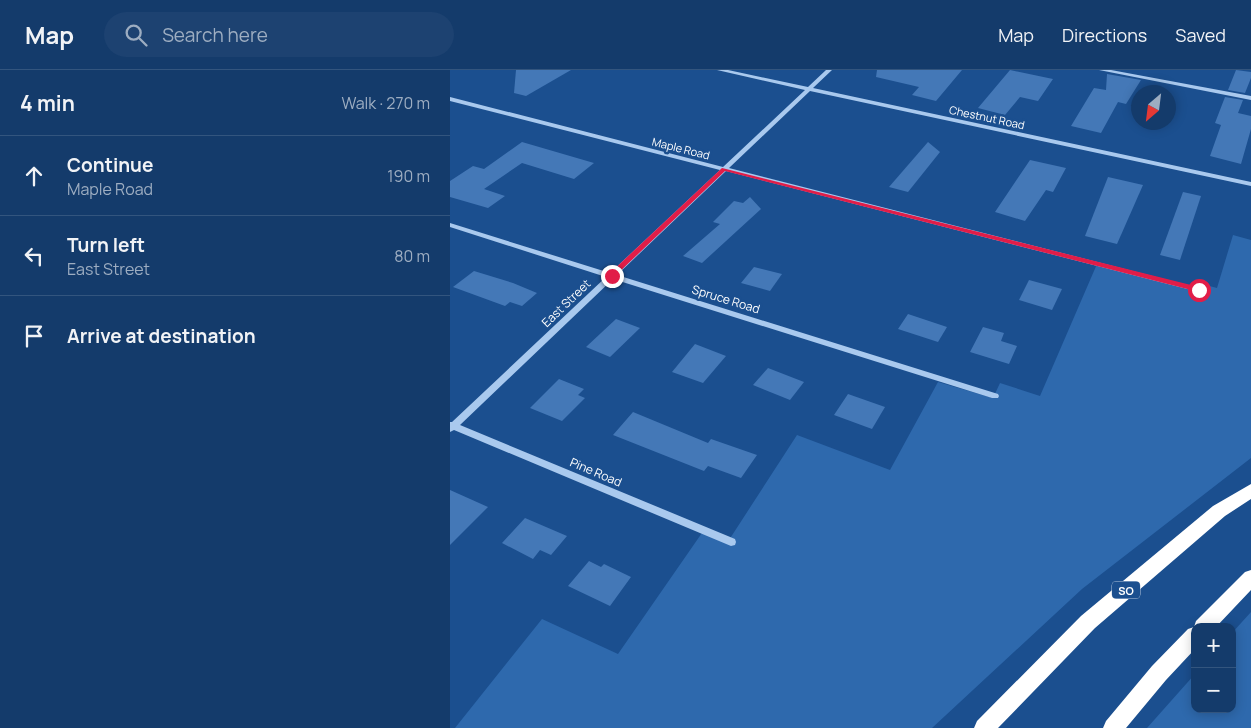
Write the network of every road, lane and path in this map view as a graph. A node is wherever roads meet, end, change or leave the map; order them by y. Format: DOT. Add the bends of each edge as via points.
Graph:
graph roads {
  1 [pos="720,70"];
  2 [pos="829,70"];
  3 [pos="1102,70"];
  4 [pos="809,89"];
  5 [pos="1251,98"];
  6 [pos="450,99"];
  7 [pos="724,169"];
  8 [pos="1251,184"];
  9 [pos="450,225"];
  10 [pos="612,276"];
  11 [pos="1199,290"];
  12 [pos="995,396"];
  13 [pos="451,427"];
  14 [pos="1251,491"];
  15 [pos="731,542"];
  16 [pos="1251,578"];
  17 [pos="1207,623"];
  18 [pos="1191,639"];
  19 [pos="984,728"];
  20 [pos="1113,728"];
  1 -- 4 [label="street, Chestnut Road"];
  2 -- 4 [label="street, East Street"];
  3 -- 5 [label="street"];
  4 -- 7 [label="street, East Street"];
  4 -- 8 [label="street, Chestnut Road"];
  6 -- 7 [label="street, Maple Road"];
  7 -- 10 [label="street, East Street"];
  7 -- 11 [label="street, Maple Road"];
  9 -- 10 [label="street, Spruce Road"];
  10 -- 12 [label="street, Spruce Road"];
  10 -- 13 [label="street, East Street"];
  13 -- 15 [label="street, Pine Road"];
  14 -- 19 [label="highway, SO" via="1218,511 1088,622"];
  16 -- 17 [label="highway"];
  18 -- 20 [label="highway"];
}
